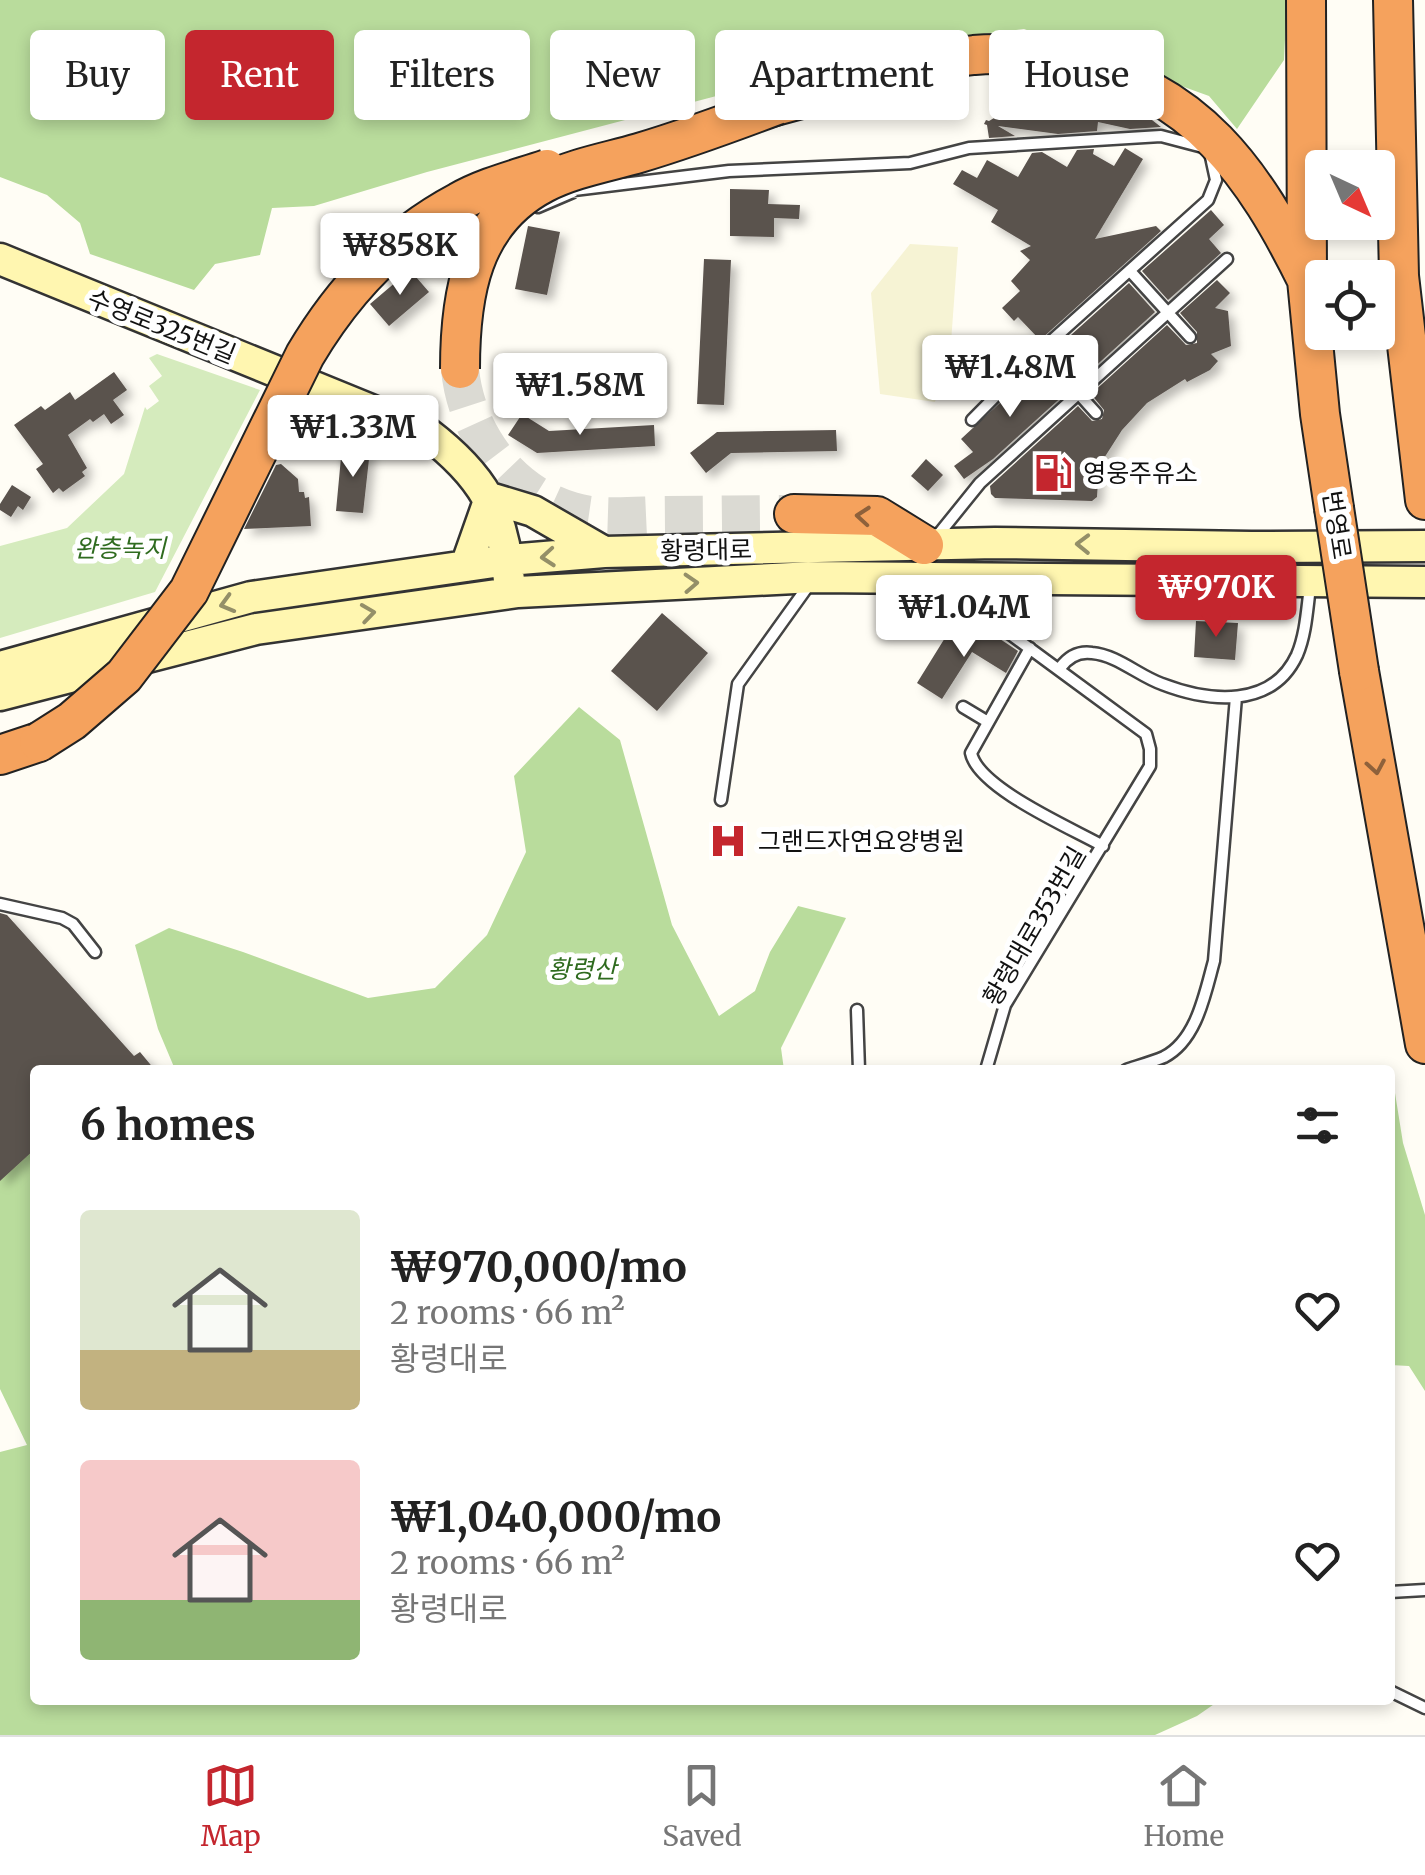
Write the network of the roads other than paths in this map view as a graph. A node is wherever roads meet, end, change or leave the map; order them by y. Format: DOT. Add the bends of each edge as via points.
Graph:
graph roads {
  1 [pos="1306,0"];
  2 [pos="1393,0"];
  3 [pos="969,56"];
  4 [pos="724,120"];
  5 [pos="737,120"];
  6 [pos="578,190"];
  7 [pos="492,207"];
  8 [pos="432,234"];
  9 [pos="0,259"];
  10 [pos="1227,260"];
  11 [pos="1307,260"];
  12 [pos="1130,271"];
  13 [pos="348,273"];
  14 [pos="1305,276"];
  15 [pos="1168,313"];
  16 [pos="316,316"];
  17 [pos="1190,337"];
  18 [pos="1314,350"];
  19 [pos="1040,351"];
  20 [pos="1425,355"];
  21 [pos="460,369"];
  22 [pos="307,383"];
  23 [pos="1078,394"];
  24 [pos="1096,413"];
  25 [pos="972,420"];
  26 [pos="1418,456"];
  27 [pos="490,498"];
  28 [pos="1425,500"];
  29 [pos="794,514"];
  30 [pos="927,544"];
  31 [pos="1425,546"];
  32 [pos="604,552"];
  33 [pos="508,560"];
  34 [pos="466,566"];
  35 [pos="814,577"];
  36 [pos="878,578"];
  37 [pos="1310,580"];
  38 [pos="1425,582"];
  39 [pos="510,594"];
  40 [pos="1030,648"];
  41 [pos="0,667"];
  42 [pos="1060,668"];
  43 [pos="0,694"];
  44 [pos="1236,698"];
  45 [pos="964,707"];
  46 [pos="988,722"];
  47 [pos="0,754"];
  48 [pos="722,800"];
  49 [pos="1102,846"];
  50 [pos="0,904"];
  51 [pos="95,952"];
  52 [pos="857,1010"];
  53 [pos="1425,1044"];
  54 [pos="859,1065"];
  55 [pos="987,1065"];
  56 [pos="1140,1065"];
  57 [pos="1395,1589"];
  58 [pos="1425,1590"];
  59 [pos="1395,1693"];
  60 [pos="1425,1708"];
  1 -- 11 [label="highway, 번영로"];
  2 -- 26 [label="highway" via="1399,276"];
  3 -- 14 [label="highway" via="1022,54 1087,66 1136,82 1195,120 1224,146 1273,213"];
  4 -- 47 [label="highway, bridge" via="547,169 462,200 405,235 325,321 189,591 154,641 72,721 40,742"];
  5 -- 21 [label="highway, bridge" via="564,174 520,200 486,237 468,279"];
  6 -- 7 [label="lane"];
  6 -- 12 [label="lane" via="730,171 910,163 969,148 1161,136 1196,142 1214,159 1216,180 1208,200"];
  6 -- 22 [label="lane" via="426,250 374,278 328,328"];
  8 -- 13 [label="lane"];
  9 -- 22 [label="main road, 수영로325번길"];
  10 -- 15 [label="lane"];
  12 -- 15 [label="lane"];
  12 -- 19 [label="lane"];
  15 -- 17 [label="lane"];
  15 -- 23 [label="lane"];
  16 -- 22 [label="lane"];
  18 -- 53 [label="highway, 번영로, one-way, bridge" via="1359,671"];
  19 -- 23 [label="lane"];
  19 -- 25 [label="lane"];
  20 -- 26 [label="highway"];
  22 -- 27 [label="main road, 수영로325번길" via="427,433"];
  23 -- 24 [label="lane"];
  23 -- 30 [label="lane" via="980,483"];
  26 -- 28 [label="highway"];
  27 -- 32 [label="main road" via="532,511"];
  27 -- 33 [label="main road, 수영로325번길"];
  27 -- 34 [label="main road"];
  30 -- 29 [label="highway, one-way" via="876,516"];
  31 -- 30 [label="main road, 황령대로, one-way"];
  30 -- 32 [label="main road, 황령대로"];
  32 -- 33 [label="main road, 황령대로, one-way"];
  33 -- 34 [label="main road, 황령대로"];
  33 -- 39 [label="main road, 수영로325번길"];
  34 -- 41 [label="main road, 황령대로, one-way" via="251,597"];
  35 -- 36 [label="main road, 황령대로"];
  39 -- 35 [label="main road, 황령대로, one-way"];
  35 -- 48 [label="lane" via="738,684"];
  36 -- 37 [label="main road, 황령대로"];
  36 -- 40 [label="lane" via="966,606"];
  37 -- 38 [label="main road, 황령대로"];
  37 -- 44 [label="lane" via="1304,630 1286,672 1259,693"];
  43 -- 39 [label="main road, 황령대로, one-way" via="256,629"];
  40 -- 42 [label="lane"];
  40 -- 46 [label="lane, 황령대로353번길"];
  42 -- 44 [label="lane" via="1072,655 1091,652 1162,684"];
  42 -- 49 [label="lane" via="1146,734 1150,749 1150,766"];
  44 -- 56 [label="lane" via="1214,961 1184,1041"];
  45 -- 46 [label="lane"];
  46 -- 49 [label="lane, 황령대로353번길" via="970,753 981,772"];
  49 -- 55 [label="lane, 황령대로353번길" via="1005,1006"];
  50 -- 51 [label="lane" via="62,918"];
  52 -- 54 [label="lane"];
  57 -- 58 [label="lane"];
  59 -- 60 [label="lane"];
}
